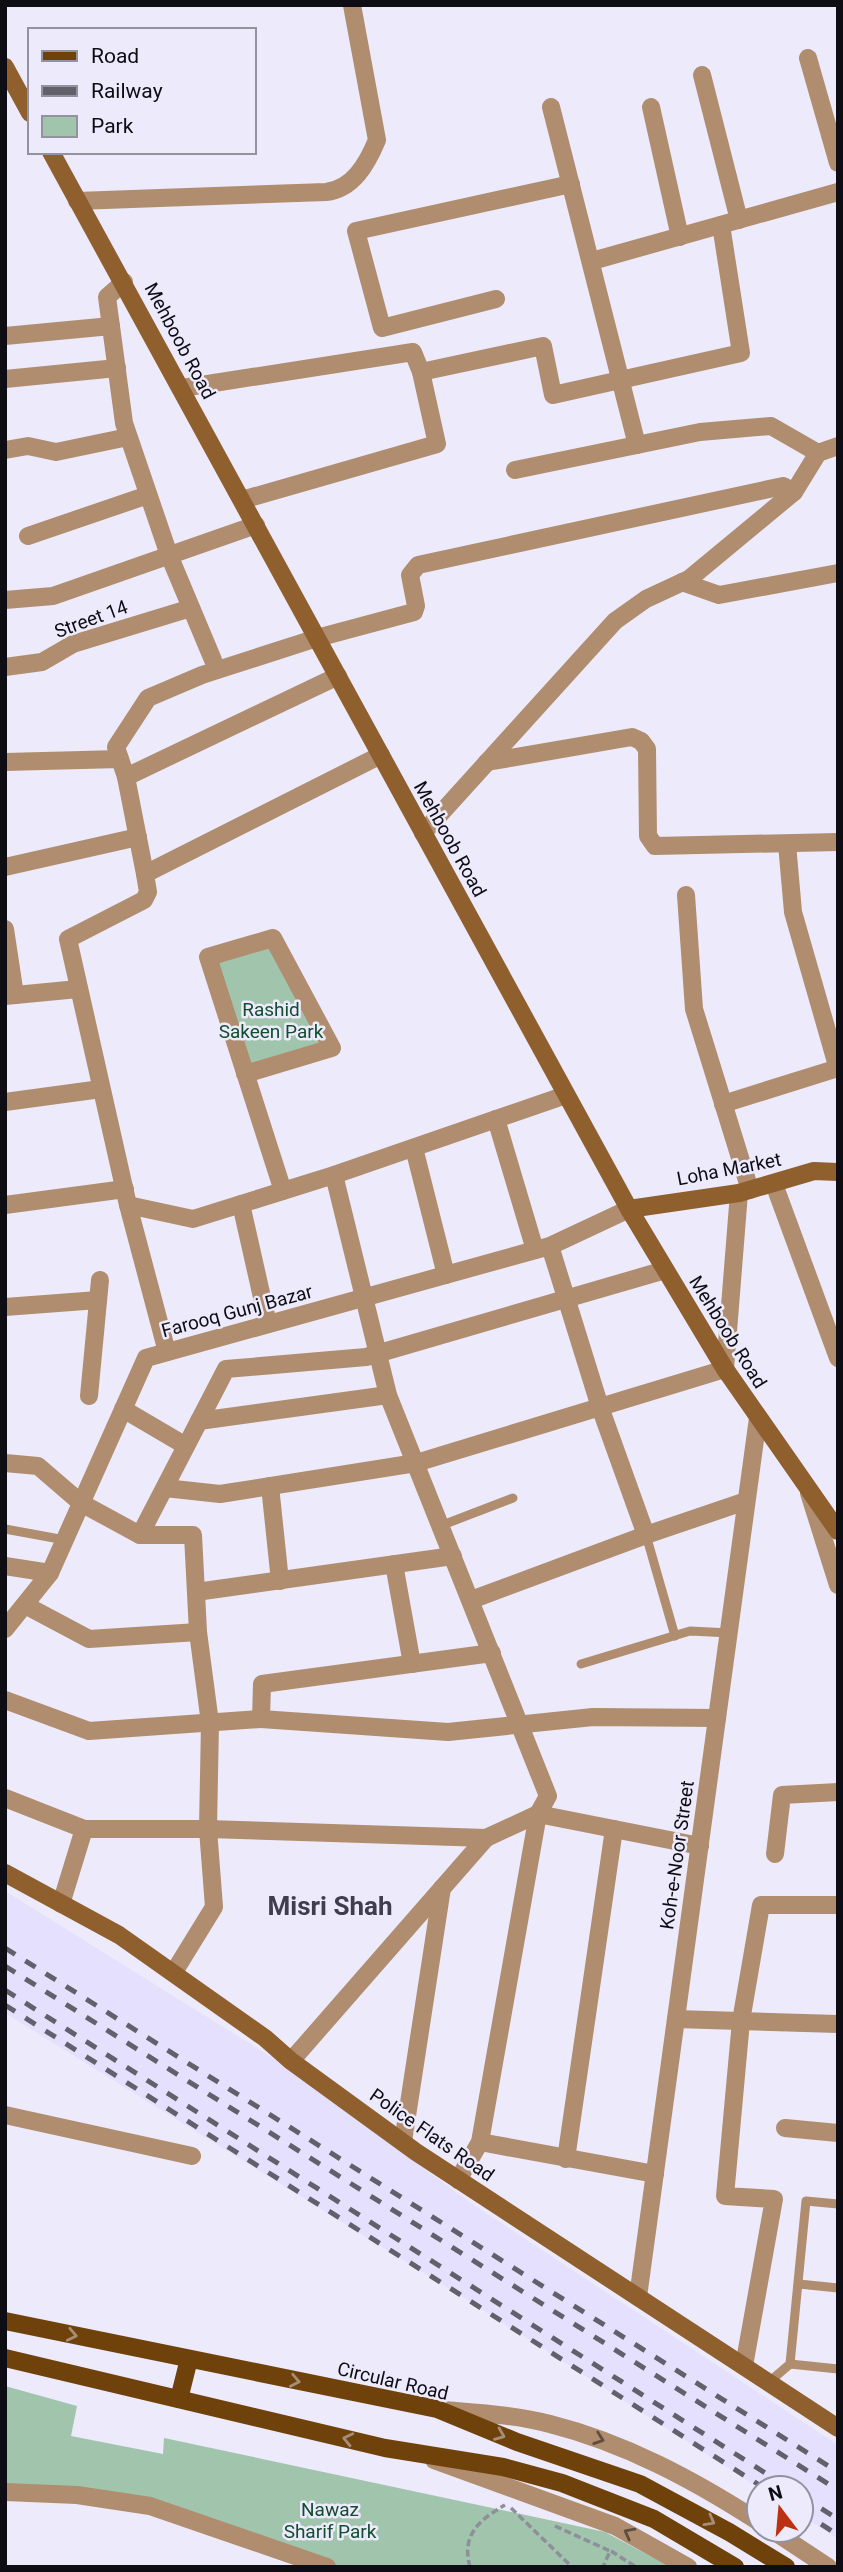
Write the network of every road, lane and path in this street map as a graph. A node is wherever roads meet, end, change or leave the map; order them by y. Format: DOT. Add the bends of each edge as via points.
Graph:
graph roads {
  1 [pos="352,5"];
  2 [pos="808,58"];
  3 [pos="5,67"];
  4 [pos="702,75"];
  5 [pos="551,107"];
  6 [pos="651,107"];
  7 [pos="28,109"];
  8 [pos="52,154"];
  9 [pos="838,163"];
  10 [pos="571,184"];
  11 [pos="838,192"];
  12 [pos="78,201"];
  13 [pos="739,220"];
  14 [pos="721,225"];
  15 [pos="680,236"];
  16 [pos="592,261"];
  17 [pos="124,282"];
  18 [pos="496,299"];
  19 [pos="111,326"];
  20 [pos="5,336"];
  21 [pos="117,368"];
  22 [pos="421,372"];
  23 [pos="621,378"];
  24 [pos="5,379"];
  25 [pos="181,388"];
  26 [pos="128,436"];
  27 [pos="637,445"];
  28 [pos="838,446"];
  29 [pos="5,450"];
  30 [pos="818,453"];
  31 [pos="515,470"];
  32 [pos="794,492"];
  33 [pos="148,495"];
  34 [pos="242,500"];
  35 [pos="256,525"];
  36 [pos="28,536"];
  37 [pos="169,555"];
  38 [pos="838,573"];
  39 [pos="682,582"];
  40 [pos="5,600"];
  41 [pos="191,608"];
  42 [pos="317,638"];
  43 [pos="213,660"];
  44 [pos="5,667"];
  45 [pos="338,676"];
  46 [pos="381,755"];
  47 [pos="120,759"];
  48 [pos="5,762"];
  49 [pos="488,762"];
  50 [pos="126,777"];
  51 [pos="423,833"];
  52 [pos="138,838"];
  53 [pos="838,842"];
  54 [pos="787,844"];
  55 [pos="5,867"];
  56 [pos="145,874"];
  57 [pos="686,895"];
  58 [pos="5,929"];
  59 [pos="78,989"];
  60 [pos="10,995"];
  61 [pos="838,1068"];
  62 [pos="245,1074"];
  63 [pos="102,1089"];
  64 [pos="566,1095"];
  65 [pos="5,1102"];
  66 [pos="723,1104"];
  67 [pos="496,1119"];
  68 [pos="414,1147"];
  69 [pos="838,1172"];
  70 [pos="334,1175"];
  71 [pos="774,1184"];
  72 [pos="283,1191"];
  73 [pos="744,1191"];
  74 [pos="127,1197"];
  75 [pos="241,1204"];
  76 [pos="5,1205"];
  77 [pos="629,1209"];
  78 [pos="542,1248"];
  79 [pos="665,1270"];
  80 [pos="446,1275"];
  81 [pos="100,1280"];
  82 [pos="364,1299"];
  83 [pos="566,1299"];
  84 [pos="97,1300"];
  85 [pos="5,1307"];
  86 [pos="268,1324"];
  87 [pos="167,1352"];
  88 [pos="377,1354"];
  89 [pos="838,1358"];
  90 [pos="725,1369"];
  91 [pos="388,1395"];
  92 [pos="89,1396"];
  93 [pos="600,1407"];
  94 [pos="123,1409"];
  95 [pos="758,1418"];
  96 [pos="199,1421"];
  97 [pos="186,1446"];
  98 [pos="5,1463"];
  99 [pos="415,1463"];
  100 [pos="270,1486"];
  101 [pos="165,1488"];
  102 [pos="810,1493"];
  103 [pos="513,1498"];
  104 [pos="746,1501"];
  105 [pos="81,1503"];
  106 [pos="439,1526"];
  107 [pos="5,1529"];
  108 [pos="838,1531"];
  109 [pos="140,1535"];
  110 [pos="646,1535"];
  111 [pos="65,1540"];
  112 [pos="453,1556"];
  113 [pos="394,1564"];
  114 [pos="5,1566"];
  115 [pos="50,1573"];
  116 [pos="280,1581"];
  117 [pos="838,1585"];
  118 [pos="196,1592"];
  119 [pos="471,1600"];
  120 [pos="25,1605"];
  121 [pos="5,1629"];
  122 [pos="198,1632"];
  123 [pos="730,1633"];
  124 [pos="675,1636"];
  125 [pos="492,1653"];
  126 [pos="412,1664"];
  127 [pos="580,1664"];
  128 [pos="5,1700"];
  129 [pos="717,1718"];
  130 [pos="261,1719"];
  131 [pos="210,1723"];
  132 [pos="521,1724"];
  133 [pos="838,1792"];
  134 [pos="5,1798"];
  135 [pos="538,1814"];
  136 [pos="84,1829"];
  137 [pos="208,1829"];
  138 [pos="614,1829"];
  139 [pos="486,1838"];
  140 [pos="700,1846"];
  141 [pos="775,1854"];
  142 [pos="5,1873"];
  143 [pos="442,1888"];
  144 [pos="61,1904"];
  145 [pos="838,1905"];
  146 [pos="174,1972"];
  147 [pos="676,2019"];
  148 [pos="741,2021"];
  149 [pos="838,2024"];
  150 [pos="291,2062"];
  151 [pos="5,2115"];
  152 [pos="785,2128"];
  153 [pos="838,2133"];
  154 [pos="403,2142"];
  155 [pos="480,2142"];
  156 [pos="192,2156"];
  157 [pos="566,2159"];
  158 [pos="655,2174"];
  159 [pos="458,2180"];
  160 [pos="838,2204"];
  161 [pos="799,2284"];
  162 [pos="838,2288"];
  163 [pos="638,2297"];
  164 [pos="5,2321"];
  165 [pos="5,2357"];
  166 [pos="189,2359"];
  167 [pos="790,2364"];
  168 [pos="744,2366"];
  169 [pos="838,2369"];
  170 [pos="769,2382"];
  171 [pos="179,2399"];
  172 [pos="437,2409"];
  173 [pos="838,2428"];
  174 [pos="415,2453"];
  175 [pos="5,2492"];
  176 [pos="507,2504"];
  177 [pos="745,2514"];
  178 [pos="530,2515"];
  179 [pos="553,2525"];
  180 [pos="793,2544"];
  181 [pos="610,2551"];
  182 [pos="302,2562"];
  183 [pos="327,2567"];
  184 [pos="470,2567"];
  185 [pos="572,2567"];
  186 [pos="603,2567"];
  187 [pos="636,2567"];
  188 [pos="688,2567"];
  189 [pos="735,2567"];
  190 [pos="786,2567"];
  191 [pos="828,2567"];
  1 -- 12 [label="street" via="377,140 350,184 326,192"];
  2 -- 9 [label="street"];
  3 -- 7 [label="main road"];
  4 -- 13 [label="street"];
  5 -- 10 [label="street"];
  6 -- 15 [label="street"];
  8 -- 12 [label="main road, Mehboob Road"];
  10 -- 16 [label="street"];
  10 -- 18 [label="street" via="356,231 382,328"];
  11 -- 13 [label="street"];
  12 -- 17 [label="main road, Mehboob Road"];
  13 -- 14 [label="street"];
  14 -- 15 [label="street"];
  14 -- 23 [label="street" via="741,353"];
  15 -- 16 [label="street"];
  16 -- 23 [label="street"];
  17 -- 19 [label="street" via="107,297"];
  17 -- 25 [label="main road, Mehboob Road"];
  19 -- 20 [label="street"];
  19 -- 21 [label="street"];
  21 -- 24 [label="street"];
  21 -- 26 [label="street"];
  22 -- 23 [label="street" via="543,346 553,395"];
  22 -- 25 [label="street" via="413,352"];
  22 -- 34 [label="street" via="437,444"];
  23 -- 27 [label="street"];
  25 -- 34 [label="main road, Mehboob Road"];
  26 -- 29 [label="street" via="56,452 28,446"];
  26 -- 33 [label="street"];
  27 -- 30 [label="street" via="701,432 771,426"];
  27 -- 31 [label="street"];
  28 -- 30 [label="street"];
  30 -- 32 [label="street"];
  32 -- 39 [label="street"];
  32 -- 42 [label="street" via="783,486 418,565 410,575 414,612"];
  33 -- 36 [label="street"];
  33 -- 37 [label="street"];
  34 -- 35 [label="main road, Mehboob Road"];
  35 -- 37 [label="street"];
  35 -- 42 [label="main road, Mehboob Road"];
  37 -- 40 [label="street" via="53,596"];
  37 -- 41 [label="street"];
  38 -- 39 [label="street" via="719,595"];
  39 -- 49 [label="street" via="615,621"];
  41 -- 43 [label="street"];
  41 -- 44 [label="street, Street 14" via="74,644 42,662"];
  42 -- 45 [label="main road, Mehboob Road"];
  42 -- 47 [label="street" via="202,675 148,698 116,747"];
  45 -- 46 [label="main road, Mehboob Road"];
  45 -- 50 [label="street"];
  46 -- 51 [label="main road, Mehboob Road"];
  46 -- 56 [label="street"];
  47 -- 48 [label="street"];
  47 -- 50 [label="street"];
  49 -- 51 [label="street"];
  49 -- 54 [label="street" via="632,737 647,749 650,842 655,846"];
  50 -- 52 [label="street"];
  51 -- 64 [label="main road, Mehboob Road"];
  52 -- 55 [label="street"];
  52 -- 56 [label="street"];
  53 -- 54 [label="street"];
  54 -- 61 [label="street" via="793,912"];
  56 -- 59 [label="street" via="148,892 144,900 68,939"];
  57 -- 66 [label="street" via="694,1009"];
  58 -- 60 [label="street"];
  59 -- 60 [label="street"];
  59 -- 63 [label="street"];
  61 -- 66 [label="street"];
  62 -- 62 [label="street" via="208,957 273,938 332,1048"];
  62 -- 72 [label="street"];
  63 -- 65 [label="street"];
  63 -- 74 [label="street"];
  64 -- 67 [label="street"];
  64 -- 77 [label="main road, Mehboob Road"];
  66 -- 73 [label="street"];
  67 -- 68 [label="street"];
  67 -- 78 [label="street"];
  68 -- 70 [label="street"];
  68 -- 80 [label="street"];
  69 -- 71 [label="main road, Loha Market" via="814,1171"];
  70 -- 72 [label="street"];
  70 -- 82 [label="street"];
  71 -- 73 [label="main road, Loha Market"];
  71 -- 89 [label="street"];
  72 -- 75 [label="street"];
  73 -- 77 [label="main road, Loha Market"];
  73 -- 90 [label="street"];
  74 -- 75 [label="street" via="194,1219"];
  74 -- 76 [label="street"];
  74 -- 87 [label="street"];
  75 -- 86 [label="street"];
  77 -- 78 [label="street, Farooq Gunj Bazar"];
  77 -- 79 [label="main road, Mehboob Road"];
  78 -- 80 [label="street, Farooq Gunj Bazar"];
  78 -- 83 [label="street"];
  79 -- 83 [label="street"];
  79 -- 90 [label="main road, Mehboob Road"];
  80 -- 82 [label="street, Farooq Gunj Bazar"];
  81 -- 84 [label="street"];
  82 -- 86 [label="street, Farooq Gunj Bazar"];
  82 -- 88 [label="street"];
  83 -- 88 [label="street"];
  83 -- 93 [label="street"];
  84 -- 85 [label="street"];
  84 -- 92 [label="street"];
  86 -- 87 [label="street, Farooq Gunj Bazar"];
  87 -- 94 [label="street, Farooq Gunj Bazar" via="146,1358"];
  88 -- 91 [label="street"];
  88 -- 96 [label="street" via="226,1369"];
  90 -- 93 [label="street"];
  90 -- 95 [label="main road, Mehboob Road"];
  91 -- 96 [label="street"];
  91 -- 99 [label="street"];
  93 -- 99 [label="street"];
  93 -- 110 [label="street"];
  94 -- 97 [label="street"];
  94 -- 105 [label="street, Farooq Gunj Bazar"];
  95 -- 102 [label="main road, Mehboob Road"];
  95 -- 104 [label="street, Koh-e-Noor Street"];
  96 -- 97 [label="street"];
  97 -- 101 [label="street"];
  98 -- 105 [label="street" via="38,1466"];
  99 -- 100 [label="street"];
  99 -- 106 [label="street"];
  100 -- 101 [label="street" via="220,1494"];
  100 -- 116 [label="street"];
  101 -- 109 [label="street"];
  102 -- 108 [label="main road, Mehboob Road"];
  102 -- 117 [label="street"];
  103 -- 106 [label="lane"];
  104 -- 110 [label="street"];
  104 -- 123 [label="street, Koh-e-Noor Street"];
  105 -- 109 [label="street"];
  105 -- 111 [label="street, Farooq Gunj Bazar"];
  106 -- 112 [label="street"];
  107 -- 111 [label="lane"];
  109 -- 118 [label="street" via="193,1535"];
  110 -- 119 [label="street"];
  110 -- 124 [label="lane"];
  111 -- 115 [label="street, Farooq Gunj Bazar"];
  112 -- 113 [label="street"];
  112 -- 119 [label="street"];
  113 -- 116 [label="street"];
  113 -- 126 [label="street"];
  114 -- 115 [label="street"];
  115 -- 120 [label="street, Farooq Gunj Bazar"];
  116 -- 118 [label="street"];
  118 -- 122 [label="street"];
  119 -- 125 [label="street"];
  120 -- 121 [label="street, Farooq Gunj Bazar"];
  120 -- 122 [label="street" via="89,1639"];
  122 -- 131 [label="street"];
  123 -- 124 [label="lane" via="690,1631"];
  123 -- 129 [label="street, Koh-e-Noor Street"];
  124 -- 127 [label="lane"];
  125 -- 126 [label="street"];
  125 -- 132 [label="street"];
  126 -- 130 [label="street" via="262,1684"];
  128 -- 131 [label="street" via="89,1731"];
  129 -- 132 [label="street" via="593,1717"];
  129 -- 140 [label="street, Koh-e-Noor Street"];
  130 -- 131 [label="street"];
  130 -- 132 [label="street" via="449,1732"];
  131 -- 137 [label="street"];
  132 -- 135 [label="street" via="548,1796"];
  133 -- 141 [label="street" via="782,1795"];
  134 -- 136 [label="street"];
  135 -- 138 [label="street"];
  135 -- 139 [label="street"];
  135 -- 155 [label="street"];
  136 -- 137 [label="street"];
  136 -- 144 [label="street"];
  137 -- 139 [label="street"];
  137 -- 146 [label="street" via="214,1907"];
  138 -- 140 [label="street"];
  138 -- 157 [label="street"];
  139 -- 143 [label="street"];
  140 -- 147 [label="street, Koh-e-Noor Street"];
  142 -- 144 [label="main road, Police Flats Road"];
  143 -- 150 [label="street"];
  143 -- 154 [label="street"];
  144 -- 146 [label="main road, Police Flats Road" via="120,1935"];
  145 -- 148 [label="street" via="761,1905"];
  146 -- 150 [label="main road, Police Flats Road"];
  147 -- 148 [label="street"];
  147 -- 158 [label="street, Koh-e-Noor Street"];
  148 -- 149 [label="street"];
  148 -- 168 [label="street" via="725,2196 774,2199"];
  150 -- 154 [label="main road, Police Flats Road"];
  151 -- 156 [label="street"];
  152 -- 153 [label="street"];
  154 -- 159 [label="main road, Police Flats Road"];
  155 -- 157 [label="street"];
  155 -- 159 [label="street"];
  157 -- 158 [label="street"];
  158 -- 163 [label="street, Koh-e-Noor Street"];
  159 -- 163 [label="main road, Police Flats Road"];
  160 -- 161 [label="lane" via="806,2201"];
  161 -- 162 [label="lane"];
  161 -- 167 [label="lane"];
  163 -- 168 [label="main road, Police Flats Road"];
  164 -- 166 [label="main road, Circular Road, one-way"];
  165 -- 171 [label="main road"];
  166 -- 171 [label="main road"];
  166 -- 172 [label="main road, Circular Road, one-way"];
  167 -- 169 [label="lane"];
  167 -- 170 [label="lane"];
  168 -- 170 [label="main road, Police Flats Road"];
  170 -- 173 [label="main road, Police Flats Road"];
  174 -- 171 [label="main road, one-way"];
  172 -- 177 [label="street, one-way" via="549,2423 617,2445"];
  172 -- 190 [label="main road, Circular Road, one-way" via="640,2484"];
  188 -- 174 [label="street, one-way" via="615,2526"];
  174 -- 189 [label="main road" via="503,2467 562,2483 654,2519"];
  175 -- 182 [label="street" via="77,2495 150,2506"];
  176 -- 178 [label="path"];
  176 -- 184 [label="path" via="481,2518 469,2535"];
  176 -- 185 [label="path"];
  179 -- 181 [label="path"];
  180 -- 191 [label="street"];
  181 -- 186 [label="path"];
  181 -- 187 [label="path"];
  182 -- 183 [label="street"];
}
